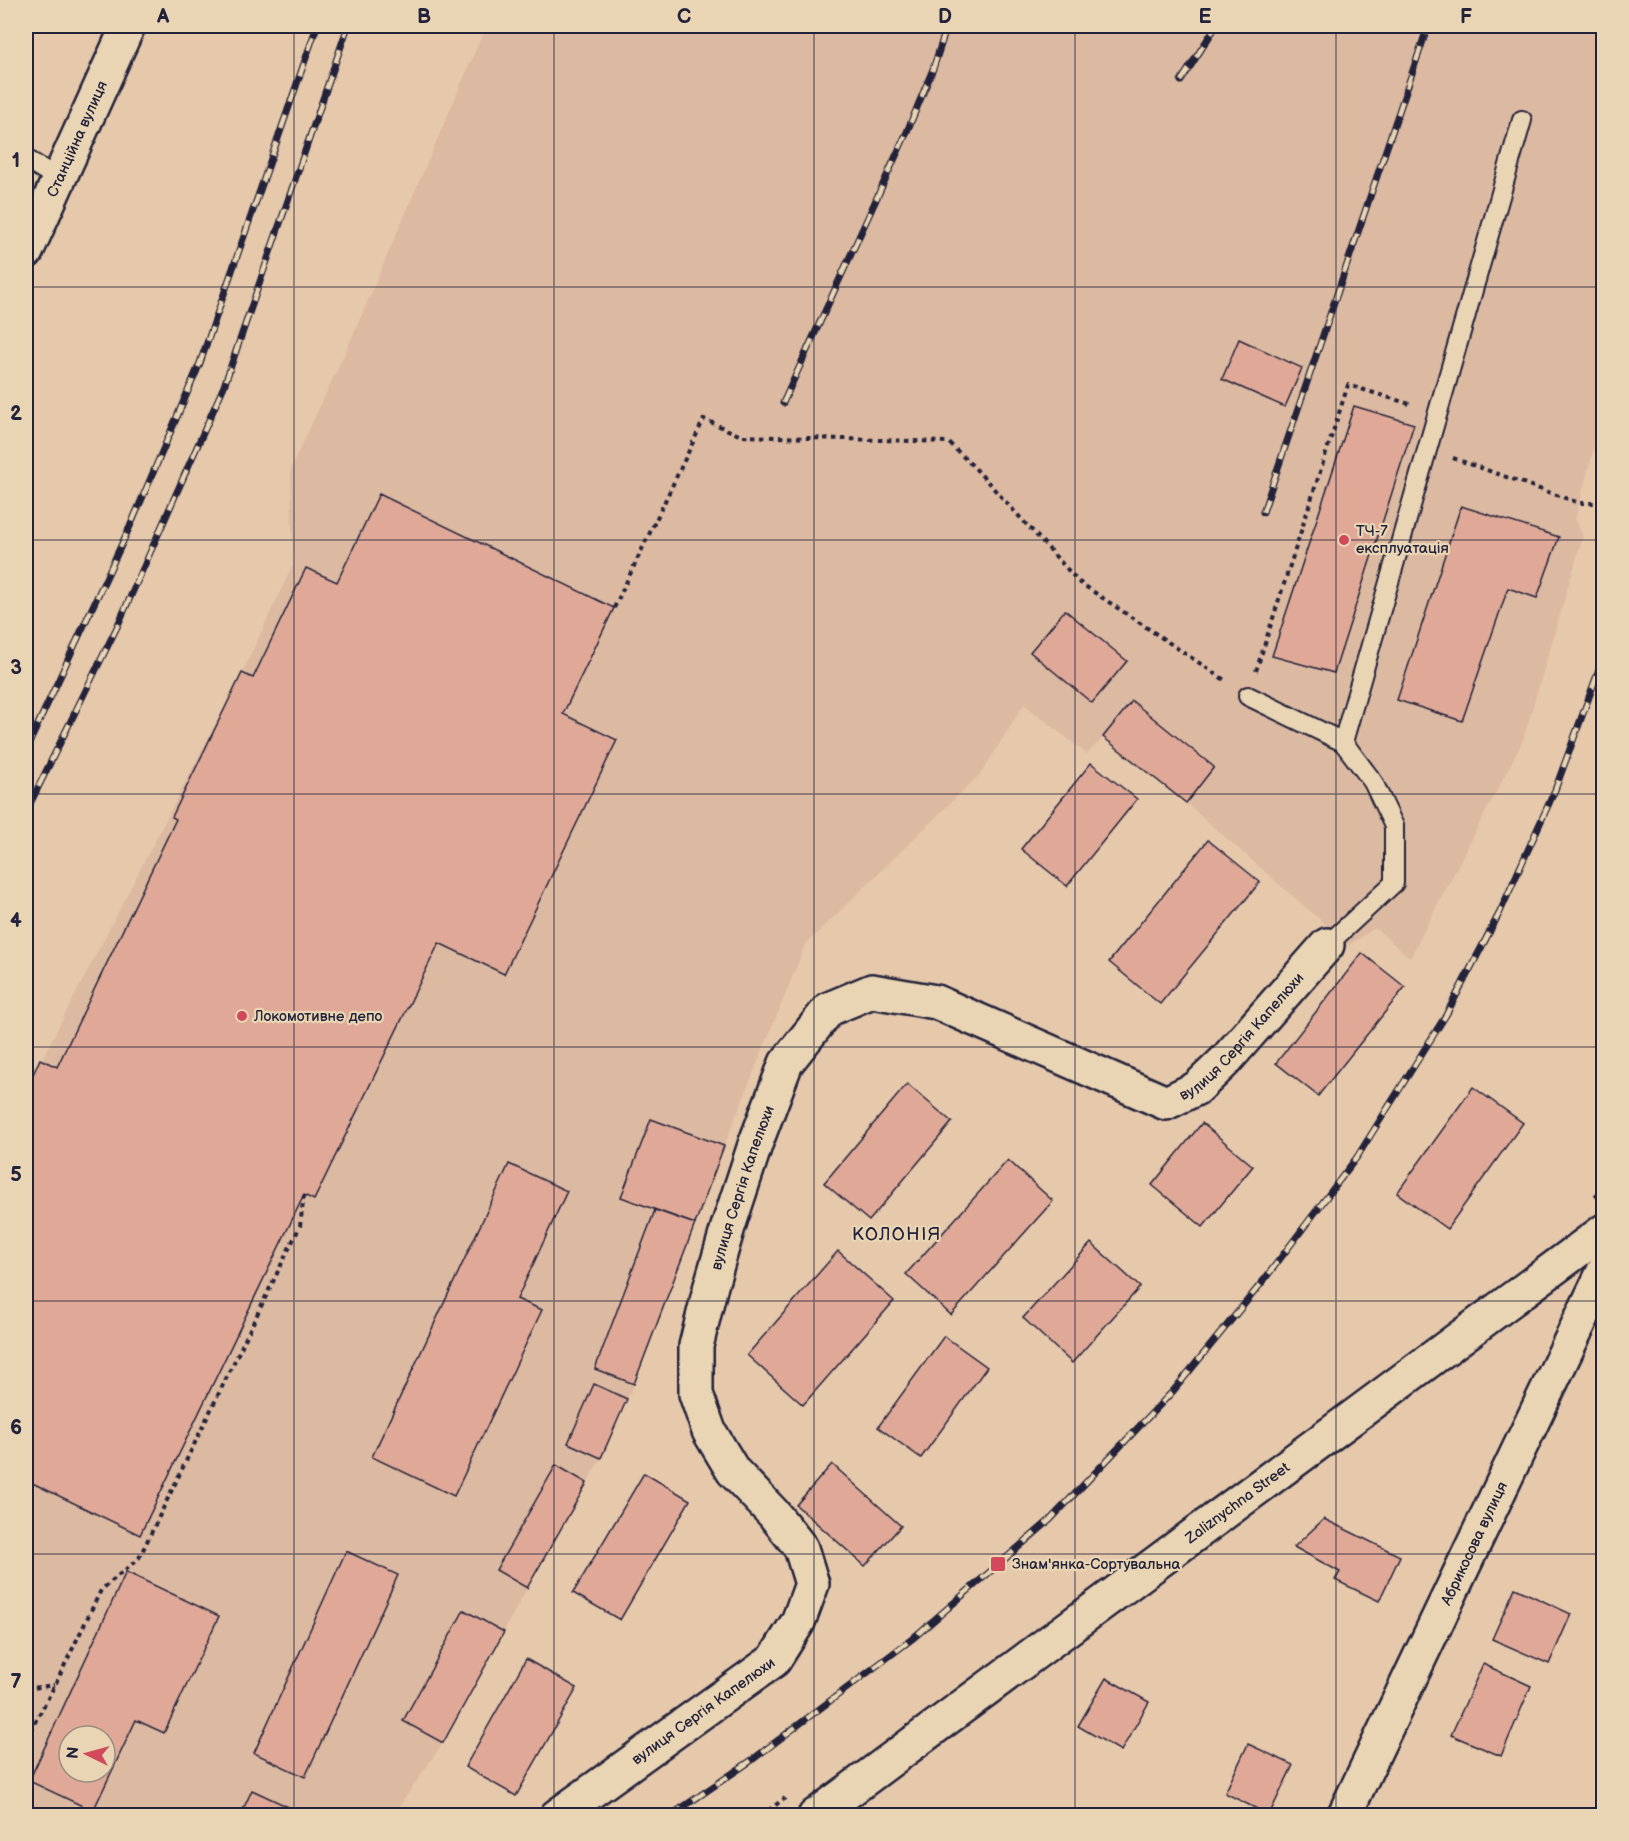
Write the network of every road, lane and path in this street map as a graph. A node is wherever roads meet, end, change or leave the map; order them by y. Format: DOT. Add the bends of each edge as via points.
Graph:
graph roads {
  1 [pos="128,26"];
  2 [pos="1522,120"];
  3 [pos="26,159"];
  4 [pos="59,179"];
  5 [pos="26,252"];
  6 [pos="1435,424"];
  7 [pos="1604,503"];
  8 [pos="614,608"];
  9 [pos="1248,696"];
  10 [pos="1344,742"];
  11 [pos="1327,945"];
  12 [pos="304,1195"];
  13 [pos="1604,1231"];
  14 [pos="1604,1271"];
  15 [pos="55,1685"];
  16 [pos="26,1689"];
  17 [pos="26,1739"];
  18 [pos="26,1809"];
  19 [pos="38,1815"];
  20 [pos="557,1815"];
  21 [pos="815,1815"];
  22 [pos="1344,1815"];
  1 -- 4 [label="street, Станційна вулиця"];
  2 -- 6 [label="lane"];
  3 -- 4 [label="lane"];
  4 -- 5 [label="street, Станційна вулиця"];
  6 -- 7 [label="path" via="1453,459 1579,503"];
  6 -- 9 [label="path" via="1427,409 1348,385"];
  6 -- 10 [label="lane"];
  8 -- 9 [label="path" via="704,419 741,436 948,442 1079,582"];
  9 -- 10 [label="lane"];
  10 -- 11 [label="lane" via="1373,782 1394,826 1394,883"];
  11 -- 20 [label="street, вулиця Сергія Капелюхи" via="1225,1061 1197,1088 1166,1103 936,1002 872,991 829,1009 786,1063 728,1227 696,1346 696,1394 709,1431 733,1472 801,1548 812,1584 798,1622 774,1660"];
  12 -- 15 [label="path" via="300,1226 139,1558 100,1590"];
  13 -- 21 [label="street, Zaliznychna Street"];
  14 -- 22 [label="street, Абрикосова вулиця"];
  15 -- 16 [label="path"];
  15 -- 17 [label="path"];
  18 -- 19 [label="path"];
}
